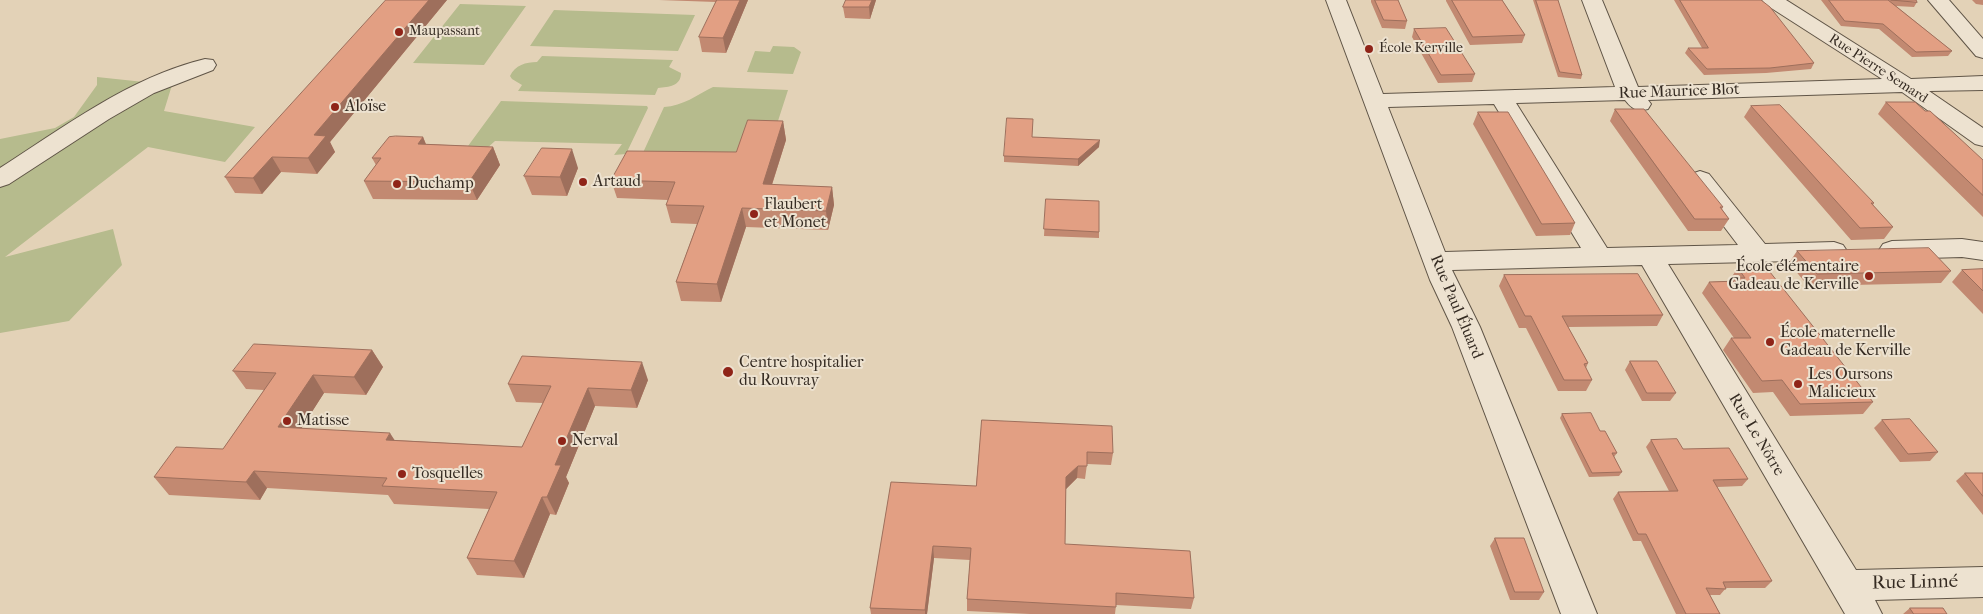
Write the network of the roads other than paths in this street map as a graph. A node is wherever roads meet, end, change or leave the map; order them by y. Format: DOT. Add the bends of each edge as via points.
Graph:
graph roads {
  1 [pos="1336,0"];
  2 [pos="1592,0"];
  3 [pos="1772,0"];
  4 [pos="1938,0"];
  5 [pos="1983,52"];
  6 [pos="205,65"];
  7 [pos="1983,83"];
  8 [pos="1906,85"];
  9 [pos="1764,89"];
  10 [pos="1631,93"];
  11 [pos="1501,97"];
  12 [pos="1374,102"];
  13 [pos="1785,111"];
  14 [pos="1656,124"];
  15 [pos="1983,139"];
  16 [pos="1686,162"];
  17 [pos="0,179"];
  18 [pos="1893,228"];
  19 [pos="1914,249"];
  20 [pos="1983,251"];
  21 [pos="1758,253"];
  22 [pos="1649,255"];
  23 [pos="1599,256"];
  24 [pos="1436,261"];
  25 [pos="1983,582"];
  26 [pos="1847,585"];
  27 [pos="1579,614"];
  28 [pos="1864,614"];
  1 -- 12 [label="street, Rue Paul Éluard"];
  2 -- 10 [label="street" via="1624,84"];
  3 -- 8 [label="street, Rue Pierre Semard"];
  4 -- 5 [label="street"];
  6 -- 17 [label="street" via="146,88"];
  7 -- 8 [label="street, Rue Maurice Blot"];
  8 -- 9 [label="street, Rue Maurice Blot"];
  8 -- 15 [label="street, Rue Pierre Semard"];
  9 -- 10 [label="street, Rue Maurice Blot"];
  9 -- 13 [label="street"];
  10 -- 11 [label="street, Rue Maurice Blot"];
  10 -- 14 [label="street"];
  11 -- 12 [label="street, Rue Maurice Blot"];
  11 -- 23 [label="street"];
  12 -- 24 [label="street, Rue Paul Éluard"];
  16 -- 21 [label="street"];
  18 -- 19 [label="street"];
  19 -- 20 [label="street"];
  19 -- 21 [label="street"];
  21 -- 22 [label="street"];
  22 -- 23 [label="street"];
  22 -- 26 [label="street, Rue Le Nôtre"];
  23 -- 24 [label="street"];
  24 -- 27 [label="street, Rue Paul Éluard" via="1466,327"];
  25 -- 26 [label="street, Rue Linné"];
  26 -- 28 [label="street, Rue Le Nôtre"];
}
